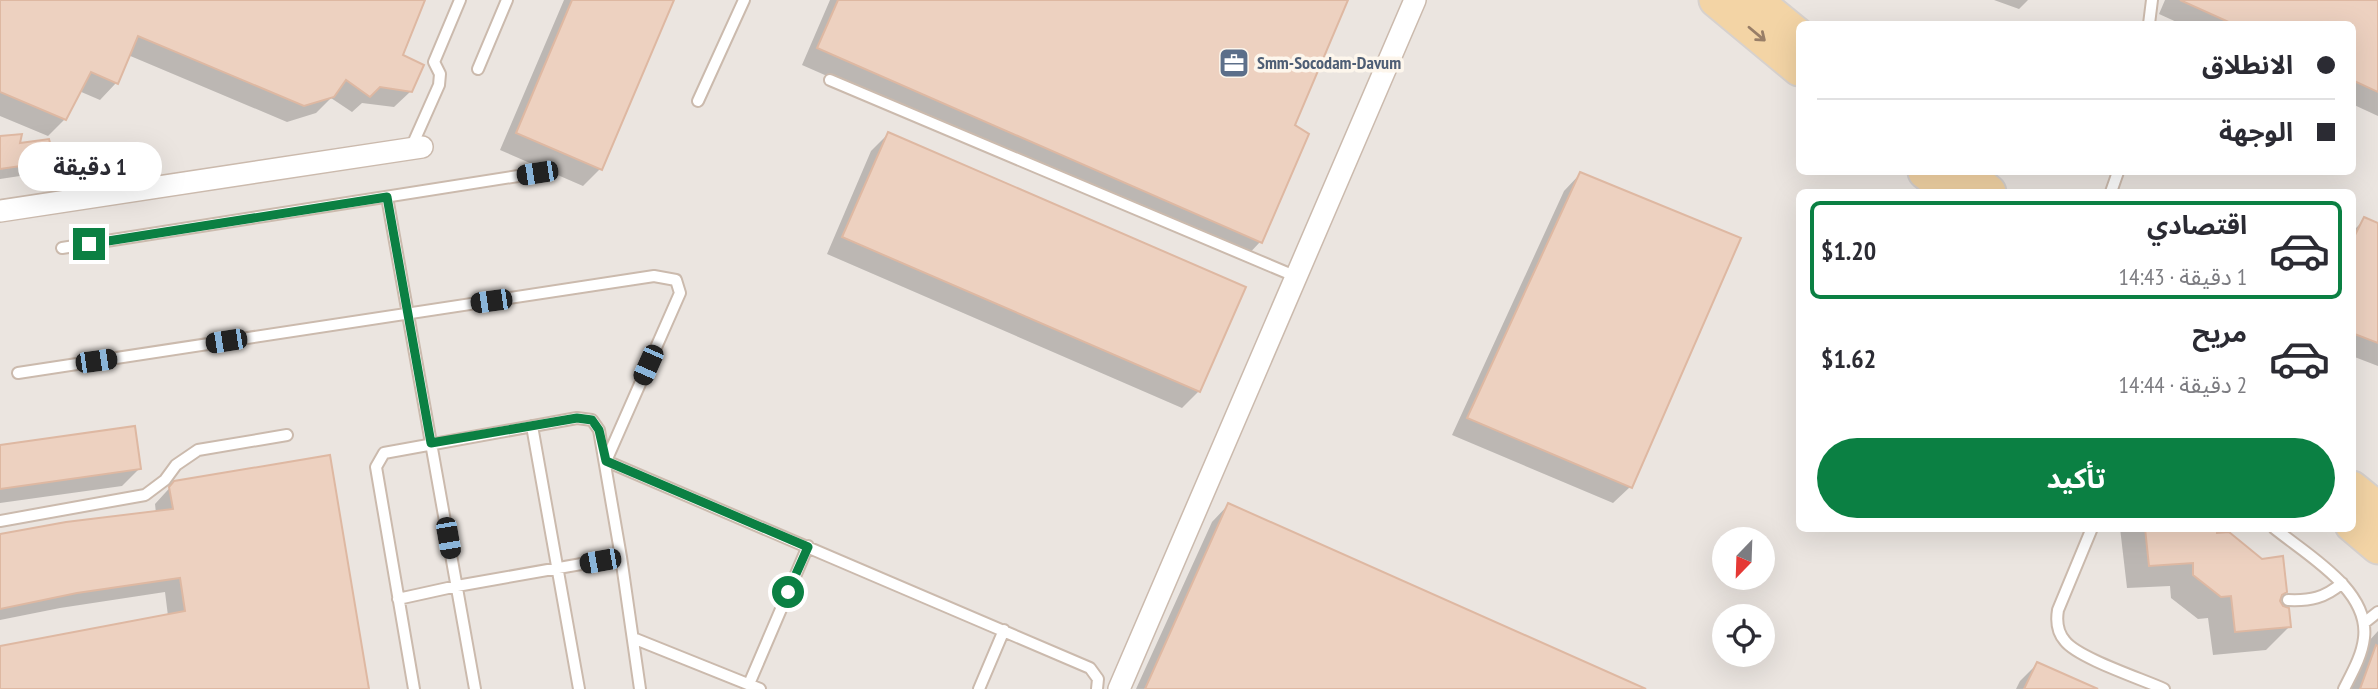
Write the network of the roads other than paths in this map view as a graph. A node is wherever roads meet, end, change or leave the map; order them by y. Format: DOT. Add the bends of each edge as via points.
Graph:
graph roads {
  1 [pos="460,0"];
  2 [pos="507,0"];
  3 [pos="744,0"];
  4 [pos="1415,0"];
  5 [pos="1716,0"];
  6 [pos="1755,0"];
  7 [pos="2152,0"];
  8 [pos="2149,21"];
  9 [pos="1796,34"];
  10 [pos="1796,67"];
  11 [pos="478,69"];
  12 [pos="830,80"];
  13 [pos="698,101"];
  14 [pos="416,148"];
  15 [pos="537,173"];
  16 [pos="1929,175"];
  17 [pos="1968,175"];
  18 [pos="1947,189"];
  19 [pos="1985,189"];
  20 [pos="387,197"];
  21 [pos="0,211"];
  22 [pos="62,248"];
  23 [pos="1297,277"];
  24 [pos="409,313"];
  25 [pos="18,373"];
  26 [pos="532,426"];
  27 [pos="287,435"];
  28 [pos="431,443"];
  29 [pos="606,461"];
  30 [pos="2367,507"];
  31 [pos="0,521"];
  32 [pos="2090,532"];
  33 [pos="2279,532"];
  34 [pos="808,547"];
  35 [pos="2378,547"];
  36 [pos="621,557"];
  37 [pos="557,569"];
  38 [pos="2342,583"];
  39 [pos="457,586"];
  40 [pos="398,599"];
  41 [pos="2288,600"];
  42 [pos="2378,612"];
  43 [pos="2364,622"];
  44 [pos="1004,630"];
  45 [pos="632,638"];
  46 [pos="748,684"];
  47 [pos="414,689"];
  48 [pos="475,689"];
  49 [pos="579,689"];
  50 [pos="640,689"];
  51 [pos="760,689"];
  52 [pos="979,689"];
  53 [pos="1097,689"];
  54 [pos="1119,689"];
  55 [pos="2164,689"];
  56 [pos="2344,689"];
  1 -- 14 [label="lane" via="434,62 439,85"];
  2 -- 11 [label="lane"];
  3 -- 13 [label="lane"];
  4 -- 23 [label="street"];
  5 -- 10 [label="main road, one-way"];
  6 -- 9 [label="main road"];
  7 -- 8 [label="lane"];
  12 -- 23 [label="lane"];
  14 -- 21 [label="street"];
  15 -- 20 [label="lane"];
  16 -- 18 [label="main road"];
  17 -- 19 [label="main road"];
  20 -- 22 [label="lane"];
  20 -- 24 [label="lane"];
  23 -- 54 [label="street"];
  24 -- 25 [label="lane"];
  24 -- 28 [label="lane"];
  24 -- 29 [label="lane" via="654,276 676,280 680,293"];
  26 -- 28 [label="lane"];
  26 -- 29 [label="lane" via="592,420"];
  26 -- 37 [label="lane"];
  27 -- 31 [label="lane" via="198,450 145,495"];
  28 -- 39 [label="lane"];
  28 -- 40 [label="lane" via="384,453 376,467"];
  29 -- 34 [label="lane"];
  29 -- 36 [label="lane"];
  30 -- 35 [label="main road"];
  32 -- 55 [label="lane" via="2059,610 2060,634 2076,651"];
  33 -- 38 [label="lane"];
  34 -- 44 [label="lane"];
  34 -- 46 [label="lane"];
  36 -- 37 [label="lane"];
  36 -- 45 [label="lane"];
  37 -- 39 [label="lane"];
  37 -- 49 [label="lane"];
  38 -- 41 [label="lane" via="2324,596"];
  38 -- 43 [label="lane" via="2357,601"];
  39 -- 40 [label="lane"];
  39 -- 48 [label="lane"];
  40 -- 47 [label="lane"];
  42 -- 43 [label="lane"];
  43 -- 56 [label="lane" via="2362,649"];
  44 -- 52 [label="lane"];
  44 -- 53 [label="lane" via="1090,668 1098,679"];
  45 -- 46 [label="lane"];
  45 -- 50 [label="lane"];
  46 -- 51 [label="lane"];
}
